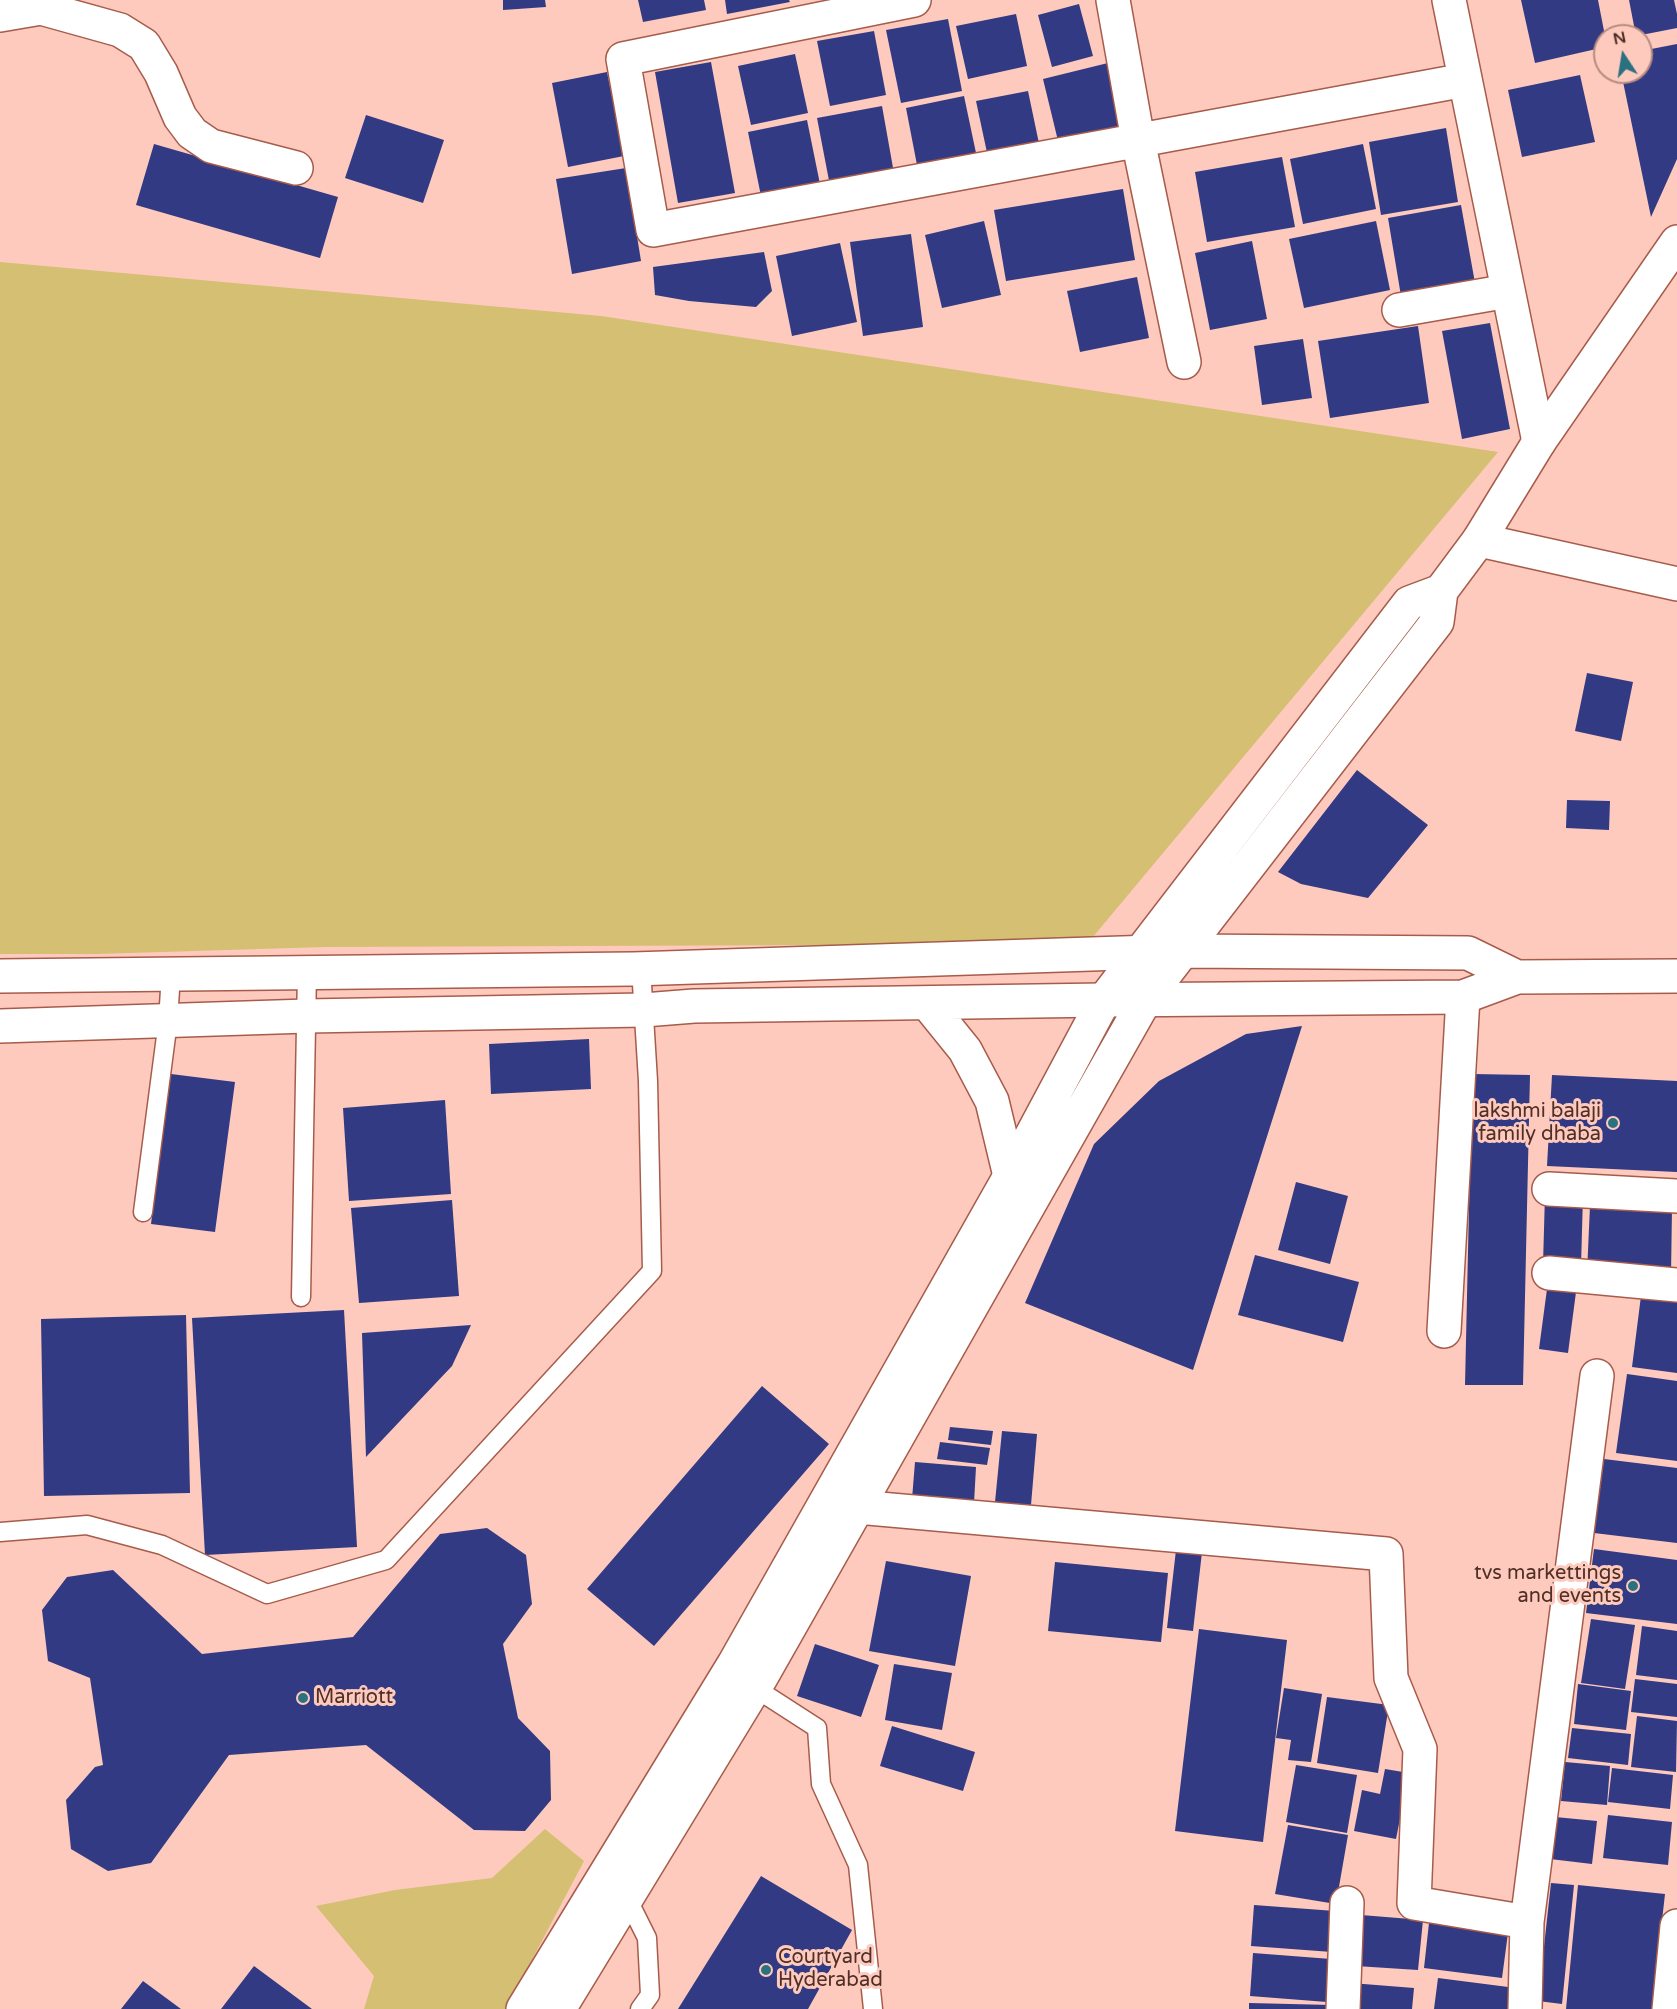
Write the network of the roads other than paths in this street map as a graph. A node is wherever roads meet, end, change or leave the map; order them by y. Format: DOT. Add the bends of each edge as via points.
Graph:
graph roads {
  1 [pos="914,0"];
  2 [pos="1113,0"];
  3 [pos="1449,0"];
  4 [pos="42,4"];
  5 [pos="0,15"];
  6 [pos="1465,80"];
  7 [pos="1138,140"];
  8 [pos="297,168"];
  9 [pos="1677,242"];
  10 [pos="1508,291"];
  11 [pos="1399,310"];
  12 [pos="1184,362"];
  13 [pos="1539,442"];
  14 [pos="1479,540"];
  15 [pos="1677,584"];
  16 [pos="1441,591"];
  17 [pos="1183,951"];
  18 [pos="1140,952"];
  19 [pos="641,968"];
  20 [pos="307,972"];
  21 [pos="171,974"];
  22 [pos="0,976"];
  23 [pos="1677,976"];
  24 [pos="1517,977"];
  25 [pos="1463,997"];
  26 [pos="1104,1000"];
  27 [pos="1144,1000"];
  28 [pos="927,1003"];
  29 [pos="644,1010"];
  30 [pos="307,1016"];
  31 [pos="168,1021"];
  32 [pos="0,1026"];
  33 [pos="1010,1176"];
  34 [pos="1549,1189"];
  35 [pos="1677,1196"];
  36 [pos="143,1212"];
  37 [pos="1549,1273"];
  38 [pos="1677,1285"];
  39 [pos="301,1297"];
  40 [pos="1444,1331"];
  41 [pos="1598,1376"];
  42 [pos="857,1507"];
  43 [pos="0,1532"];
  44 [pos="755,1688"];
  45 [pos="614,1890"];
  46 [pos="1347,1903"];
  47 [pos="1527,1922"];
  48 [pos="1677,1926"];
  49 [pos="523,2009"];
  50 [pos="559,2009"];
  51 [pos="640,2009"];
  52 [pos="873,2009"];
  53 [pos="1343,2009"];
  54 [pos="1525,2009"];
  55 [pos="1669,2009"];
  1 -- 7 [label="main road" via="623,59 652,230"];
  2 -- 7 [label="main road"];
  3 -- 6 [label="main road"];
  4 -- 5 [label="main road"];
  4 -- 8 [label="main road" via="120,30 144,45 162,74 180,117 192,133 211,146"];
  6 -- 7 [label="main road"];
  6 -- 10 [label="main road"];
  7 -- 12 [label="main road"];
  9 -- 13 [label="main road"];
  10 -- 11 [label="main road"];
  10 -- 13 [label="main road"];
  13 -- 14 [label="main road"];
  14 -- 15 [label="main road"];
  14 -- 16 [label="main road"];
  16 -- 17 [label="main road" via="1437,622"];
  16 -- 18 [label="main road" via="1409,603"];
  17 -- 18 [label="main road"];
  17 -- 24 [label="main road" via="1468,953"];
  17 -- 27 [label="main road"];
  18 -- 19 [label="main road"];
  18 -- 26 [label="main road"];
  19 -- 20 [label="main road"];
  19 -- 29 [label="lane"];
  20 -- 21 [label="main road"];
  20 -- 30 [label="lane"];
  21 -- 22 [label="main road"];
  21 -- 31 [label="lane"];
  23 -- 24 [label="main road"];
  24 -- 25 [label="main road"];
  25 -- 27 [label="main road"];
  25 -- 40 [label="main road"];
  26 -- 27 [label="main road"];
  26 -- 28 [label="main road"];
  26 -- 33 [label="main road"];
  27 -- 42 [label="main road"];
  28 -- 29 [label="main road"];
  28 -- 33 [label="main road" via="965,1050 992,1101"];
  29 -- 30 [label="main road"];
  29 -- 43 [label="lane" via="652,1271 386,1560 267,1594 162,1545 87,1525"];
  30 -- 31 [label="main road"];
  30 -- 39 [label="lane"];
  31 -- 32 [label="main road"];
  31 -- 36 [label="lane"];
  33 -- 45 [label="main road" via="734,1664"];
  34 -- 35 [label="main road"];
  37 -- 38 [label="main road"];
  41 -- 47 [label="main road"];
  42 -- 44 [label="main road"];
  42 -- 47 [label="main road" via="1386,1554 1391,1678 1420,1749 1414,1903"];
  44 -- 45 [label="main road"];
  44 -- 52 [label="lane" via="817,1728 820,1784 858,1865"];
  45 -- 49 [label="main road"];
  45 -- 50 [label="main road"];
  45 -- 51 [label="lane" via="647,1938 650,1995"];
  46 -- 53 [label="main road"];
  47 -- 54 [label="main road"];
  48 -- 55 [label="main road"];
}
